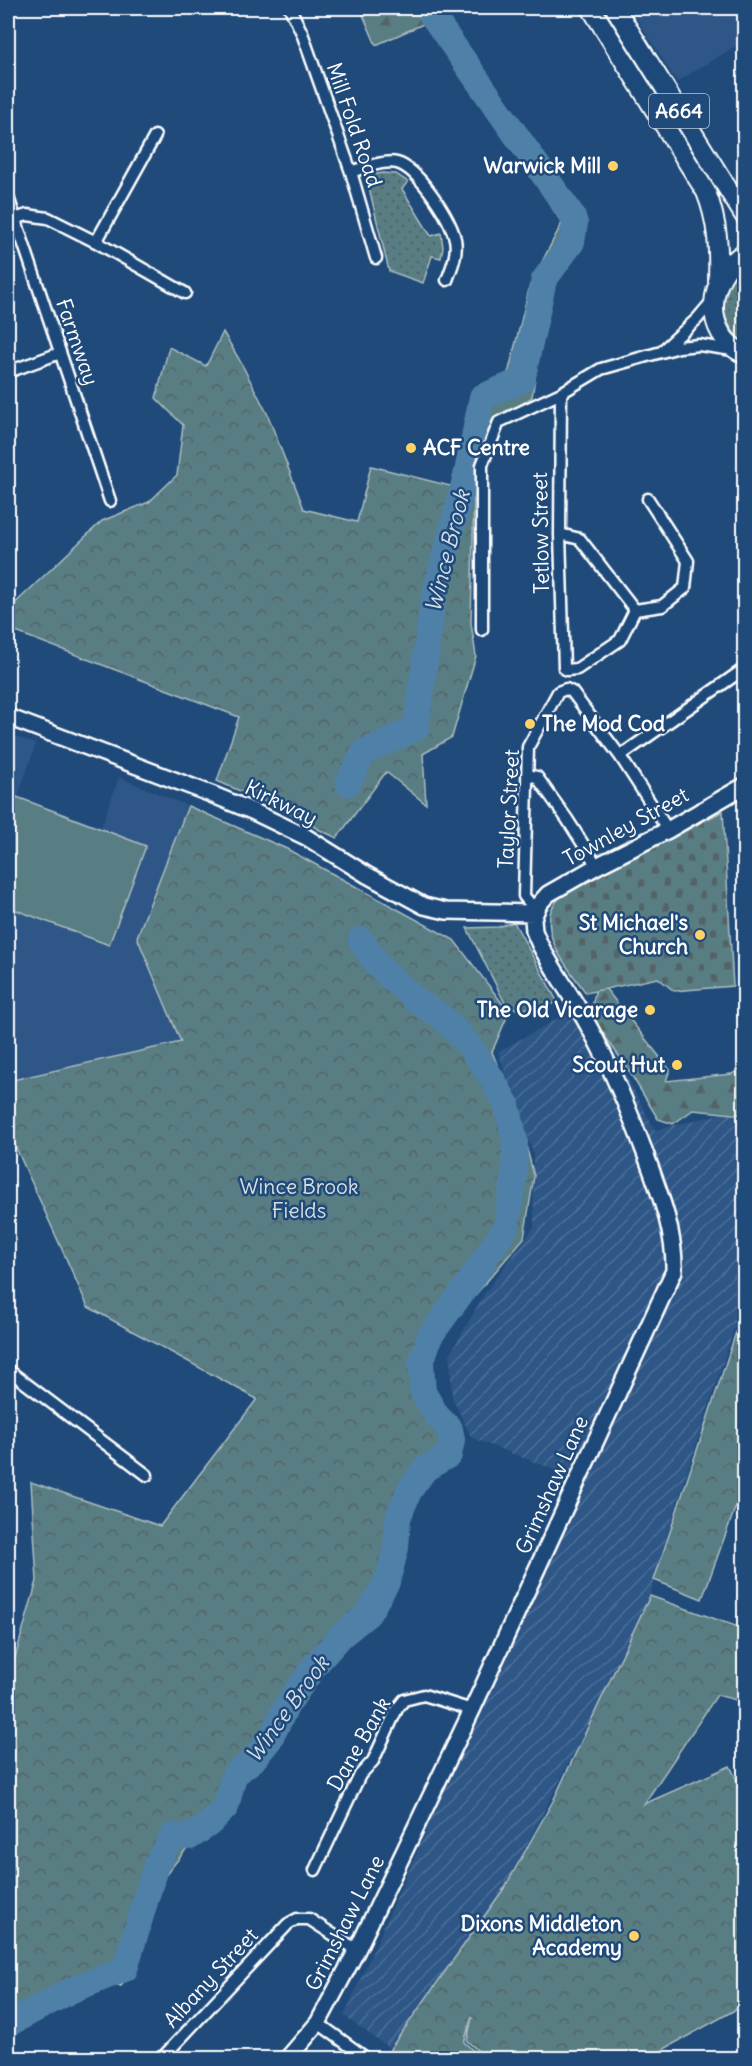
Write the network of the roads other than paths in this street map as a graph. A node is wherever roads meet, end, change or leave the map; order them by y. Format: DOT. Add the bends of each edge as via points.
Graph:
graph roads {
  1 [pos="290,8"];
  2 [pos="591,8"];
  3 [pos="615,8"];
  4 [pos="154,136"];
  5 [pos="351,171"];
  6 [pos="8,197"];
  7 [pos="744,215"];
  8 [pos="15,219"];
  9 [pos="96,242"];
  10 [pos="744,253"];
  11 [pos="376,258"];
  12 [pos="447,280"];
  13 [pos="718,281"];
  14 [pos="185,293"];
  15 [pos="714,299"];
  16 [pos="60,353"];
  17 [pos="659,353"];
  18 [pos="742,353"];
  19 [pos="8,372"];
  20 [pos="561,393"];
  21 [pos="648,499"];
  22 [pos="110,501"];
  23 [pos="560,534"];
  24 [pos="635,610"];
  25 [pos="482,630"];
  26 [pos="744,669"];
  27 [pos="8,717"];
  28 [pos="620,756"];
  29 [pos="527,775"];
  30 [pos="744,786"];
  31 [pos="668,830"];
  32 [pos="597,866"];
  33 [pos="536,910"];
  34 [pos="8,1370"];
  35 [pos="147,1474"];
  36 [pos="472,1710"];
  37 [pos="315,1870"];
  38 [pos="357,1950"];
  39 [pos="318,2023"];
  40 [pos="162,2058"];
  41 [pos="288,2058"];
  42 [pos="366,2058"];
  1 -- 5 [label="street, Mill Fold Road"];
  2 -- 13 [label="main road, A664" via="706,192 718,231"];
  3 -- 7 [label="main road, A664"];
  4 -- 9 [label="street"];
  5 -- 11 [label="street, Mill Fold Road"];
  5 -- 12 [label="street" via="395,162 409,169 424,185 445,215 455,240 455,257"];
  6 -- 8 [label="street, Farmway"];
  8 -- 9 [label="street" via="27,215 48,218"];
  8 -- 16 [label="street, Farmway"];
  9 -- 14 [label="street"];
  10 -- 13 [label="main road, A664" via="725,269"];
  13 -- 15 [label="main road, A664"];
  15 -- 17 [label="street" via="680,337"];
  15 -- 18 [label="main road, A664" via="716,322"];
  16 -- 19 [label="street"];
  16 -- 22 [label="street, Farmway"];
  17 -- 18 [label="street" via="699,345"];
  17 -- 20 [label="street" via="601,369"];
  20 -- 23 [label="street, Tetlow Street"];
  20 -- 25 [label="street" via="499,422 482,465"];
  21 -- 24 [label="street" via="688,561 685,588 662,606"];
  23 -- 24 [label="street" via="580,539"];
  23 -- 24 [label="street, Tetlow Street" via="564,668 577,669 620,640"];
  26 -- 28 [label="street"];
  27 -- 33 [label="main road, Kirkway" via="252,811 306,837 424,906 456,912"];
  28 -- 29 [label="street, Taylor Street" via="566,689 558,692 528,747"];
  28 -- 31 [label="street"];
  29 -- 32 [label="street" via="537,777"];
  29 -- 33 [label="street, Taylor Street" via="524,896"];
  30 -- 31 [label="main road, Townley Street"];
  31 -- 32 [label="main road, Townley Street"];
  32 -- 33 [label="main road, Townley Street" via="548,894"];
  33 -- 36 [label="main road, Grimshaw Lane" via="534,931 540,945 613,1075 660,1192 673,1244 674,1271"];
  34 -- 35 [label="street"];
  36 -- 37 [label="street, Dane Bank" via="424,1695 404,1700 373,1761 360,1775 320,1848"];
  36 -- 38 [label="main road, Grimshaw Lane"];
  38 -- 39 [label="main road, Grimshaw Lane"];
  38 -- 40 [label="street, Albany Street" via="309,1919 297,1919"];
  39 -- 41 [label="main road, Grimshaw Lane"];
  39 -- 42 [label="street"];
}
